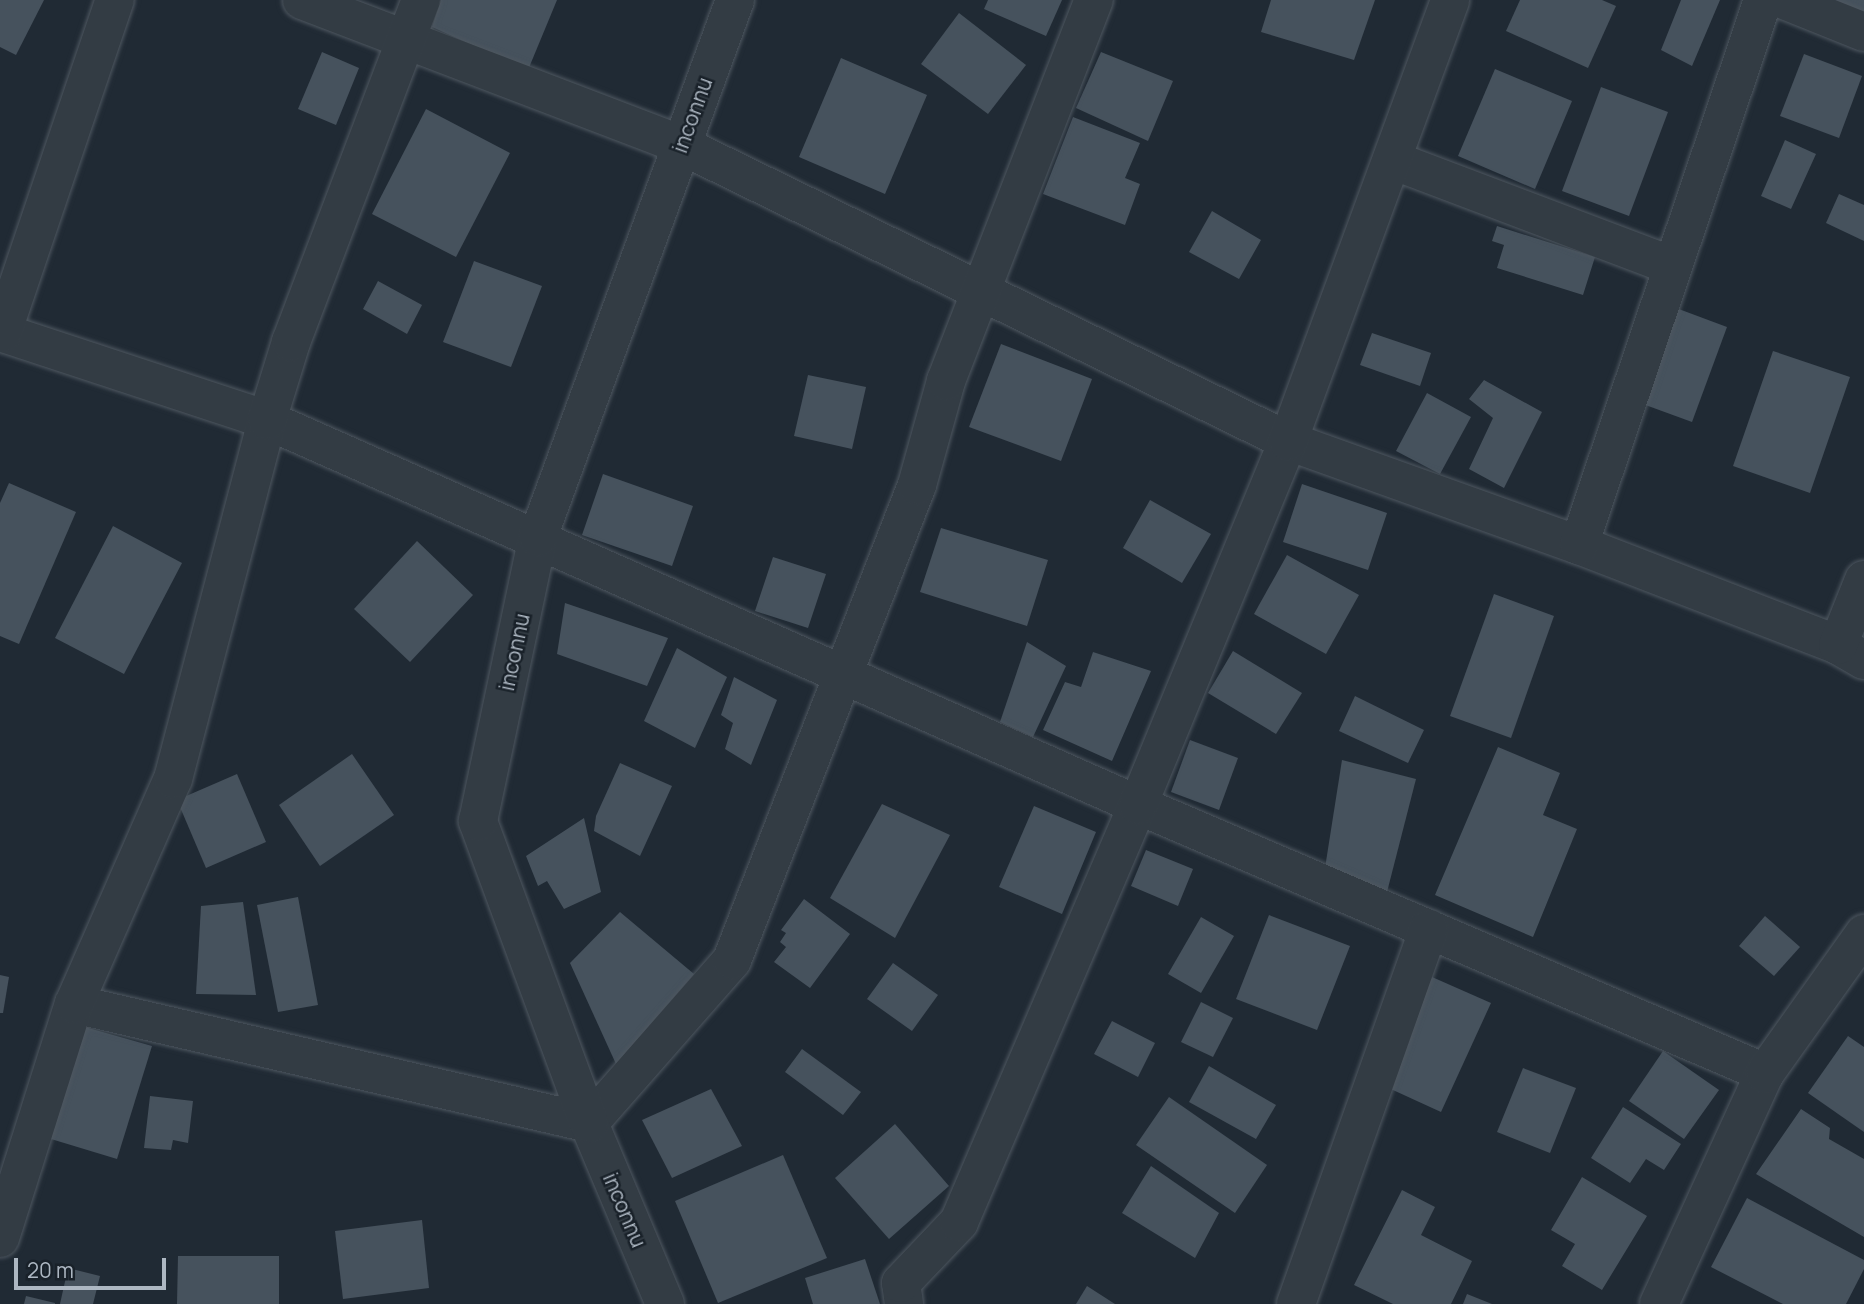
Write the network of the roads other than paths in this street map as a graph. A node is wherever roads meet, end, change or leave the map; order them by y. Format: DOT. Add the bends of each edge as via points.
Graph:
graph roads {
  1 [pos="115,0"];
  2 [pos="302,0"];
  3 [pos="421,0"];
  4 [pos="735,0"];
  5 [pos="1094,0"];
  6 [pos="1450,0"];
  7 [pos="1763,0"];
  8 [pos="1784,0"];
  9 [pos="1864,32"];
  10 [pos="407,41"];
  11 [pos="681,145"];
  12 [pos="1392,160"];
  13 [pos="1673,266"];
  14 [pos="980,292"];
  15 [pos="1,333"];
  16 [pos="267,420"];
  17 [pos="1288,441"];
  18 [pos="538,537"];
  19 [pos="1579,545"];
  20 [pos="1864,580"];
  21 [pos="1851,653"];
  22 [pos="843,674"];
  23 [pos="1138,805"];
  24 [pos="1429,929"];
  25 [pos="1864,934"];
  26 [pos="74,1004"];
  27 [pos="1765,1073"];
  28 [pos="589,1123"];
  29 [pos="0,1238"];
  30 [pos="664,1304"];
  31 [pos="904,1304"];
  32 [pos="1296,1304"];
  33 [pos="1658,1304"];
  1 -- 15 [label="street"];
  2 -- 10 [label="street"];
  3 -- 10 [label="street"];
  4 -- 11 [label="street, inconnu"];
  5 -- 14 [label="street"];
  6 -- 12 [label="street"];
  7 -- 13 [label="street"];
  8 -- 9 [label="street"];
  10 -- 11 [label="street"];
  10 -- 16 [label="street" via="291,342"];
  11 -- 14 [label="street"];
  11 -- 18 [label="street, inconnu"];
  12 -- 13 [label="street"];
  12 -- 17 [label="street"];
  13 -- 19 [label="street"];
  14 -- 17 [label="street"];
  14 -- 22 [label="street" via="946,381 917,485"];
  15 -- 16 [label="street"];
  16 -- 18 [label="street"];
  16 -- 26 [label="street" via="173,779"];
  17 -- 19 [label="street"];
  17 -- 23 [label="street"];
  18 -- 22 [label="street"];
  18 -- 28 [label="street, inconnu" via="478,821"];
  19 -- 21 [label="street"];
  20 -- 21 [label="street"];
  22 -- 23 [label="street"];
  22 -- 28 [label="street" via="732,960"];
  23 -- 24 [label="street"];
  23 -- 31 [label="street" via="959,1222 901,1283"];
  24 -- 27 [label="street"];
  24 -- 32 [label="street"];
  25 -- 27 [label="street"];
  26 -- 28 [label="street"];
  26 -- 29 [label="street"];
  27 -- 33 [label="street"];
  28 -- 30 [label="street, inconnu"];
}
